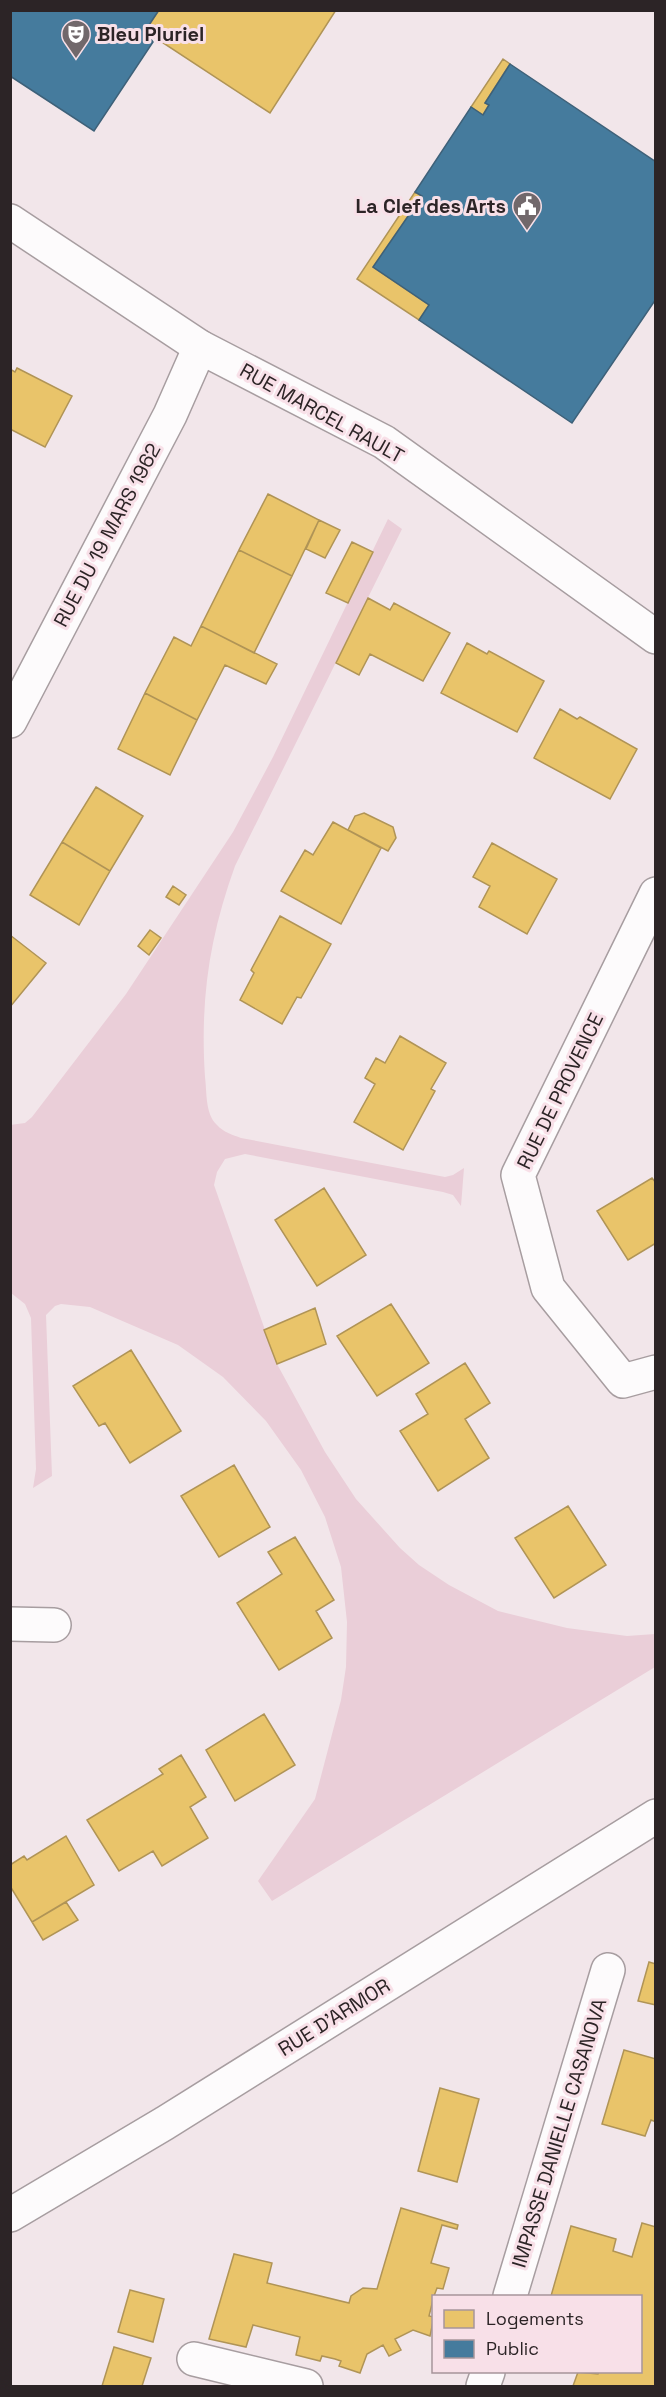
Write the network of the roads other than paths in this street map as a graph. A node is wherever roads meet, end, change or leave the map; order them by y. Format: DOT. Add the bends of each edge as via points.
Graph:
graph roads {
  1 [pos="10,221"];
  2 [pos="200,347"];
  3 [pos="656,637"];
  4 [pos="10,721"];
  5 [pos="656,894"];
  6 [pos="656,1372"];
  7 [pos="10,1623"];
  8 [pos="54,1625"];
  9 [pos="656,1816"];
  10 [pos="609,1970"];
  11 [pos="10,2215"];
  12 [pos="510,2295"];
  13 [pos="194,2359"];
  14 [pos="306,2386"];
  1 -- 2 [label="street, RUE MARCEL RAULT"];
  2 -- 3 [label="street, RUE MARCEL RAULT" via="384,442"];
  2 -- 4 [label="street, RUE DU 19 MARS 1962" via="170,415"];
  5 -- 6 [label="street, RUE DE PROVENCE" via="518,1174 548,1288 623,1381"];
  7 -- 8 [label="street"];
  9 -- 11 [label="street, RUE D'ARMOR" via="165,2123"];
  10 -- 12 [label="street, IMPASSE DANIELLE CASANOVA"];
  13 -- 14 [label="street"];
}
